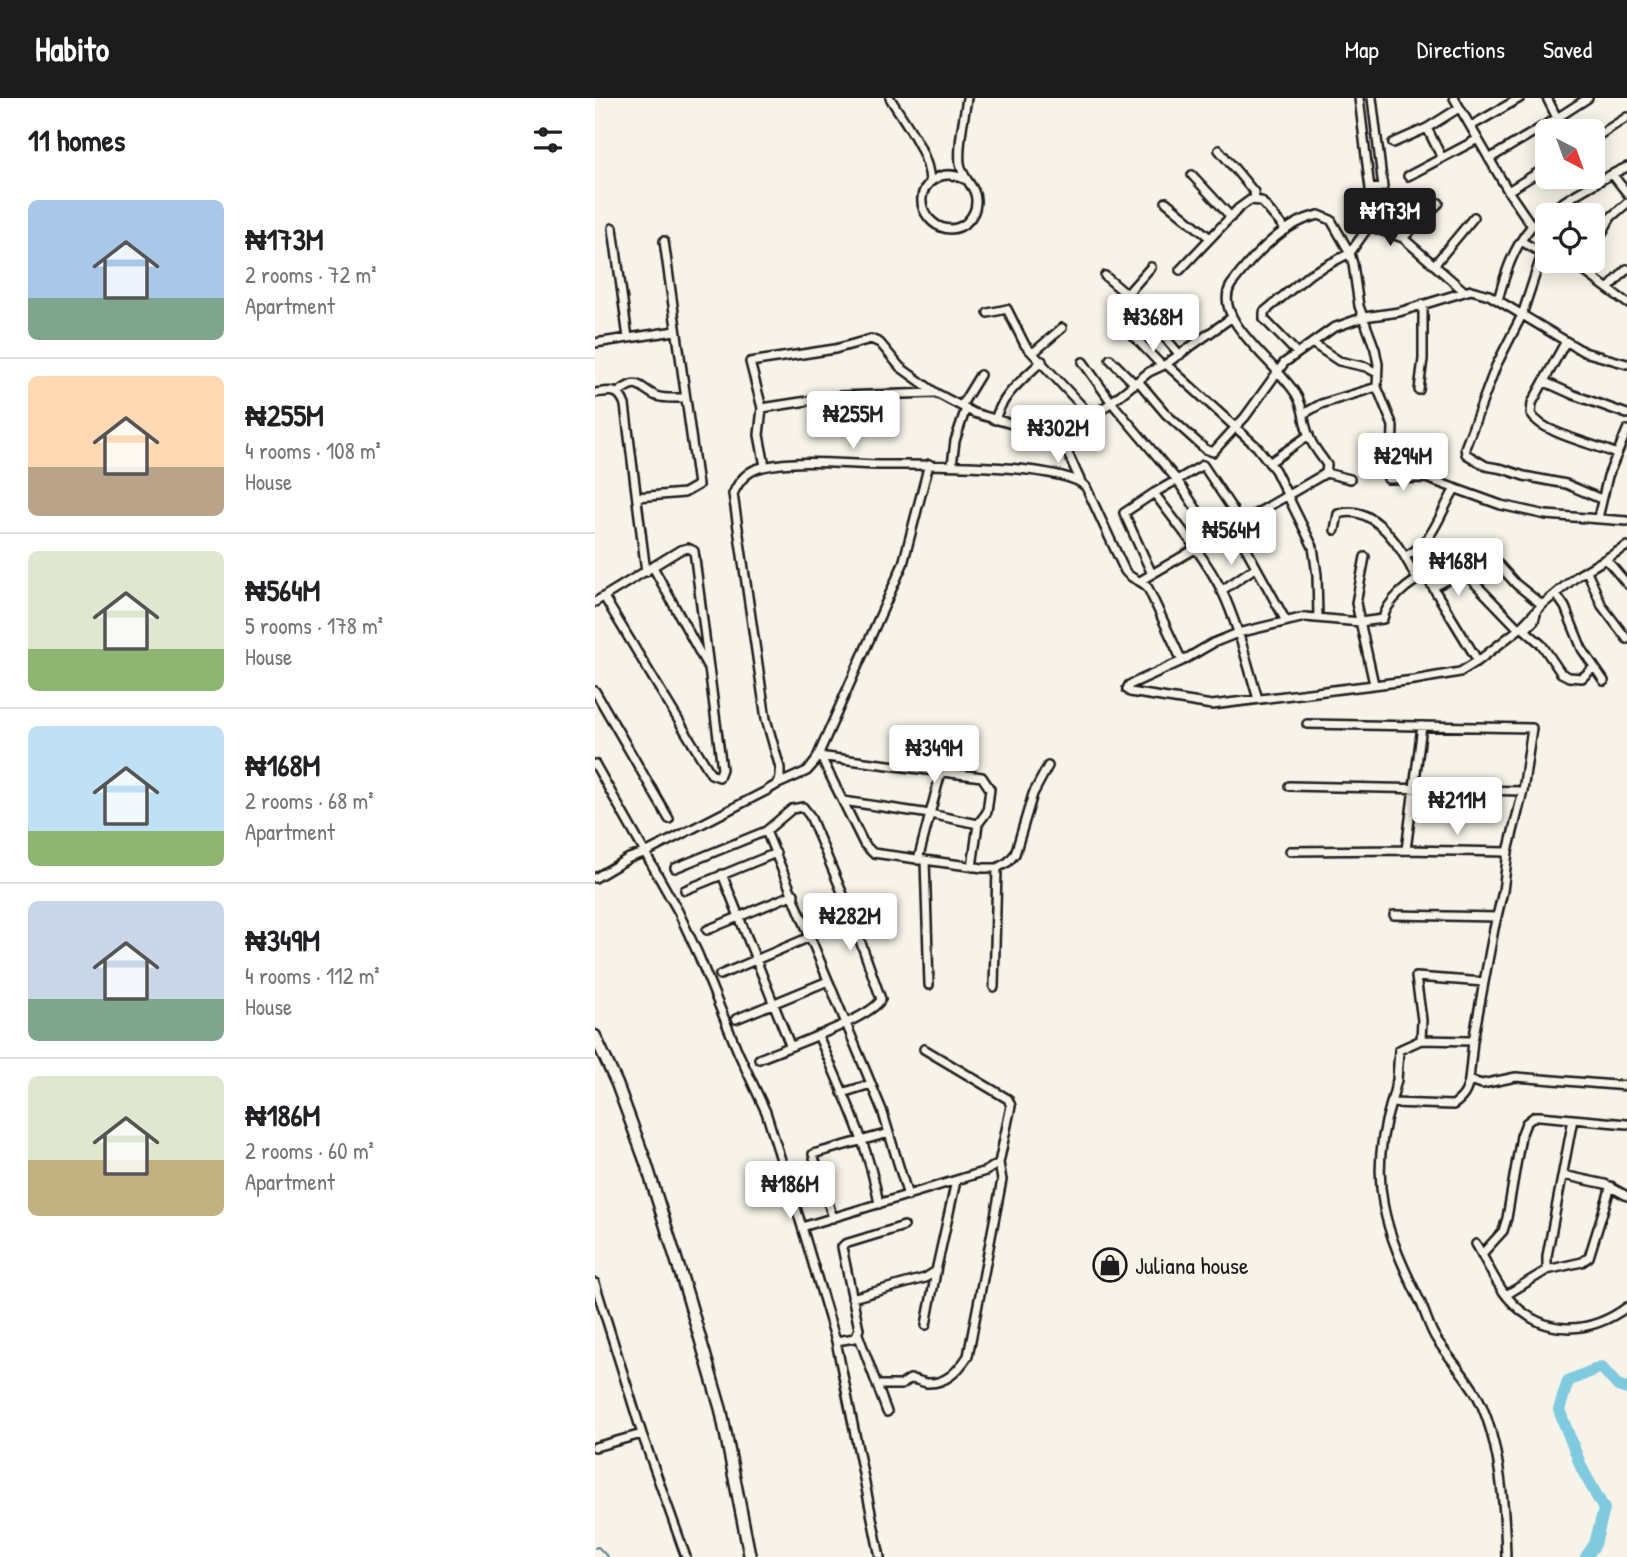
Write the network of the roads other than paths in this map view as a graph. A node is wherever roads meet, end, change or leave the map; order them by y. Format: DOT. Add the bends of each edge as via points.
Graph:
graph roads {
  1 [pos="890,98"];
  2 [pos="967,98"];
  3 [pos="1359,98"];
  4 [pos="1372,98"];
  5 [pos="1454,98"];
  6 [pos="1520,98"];
  7 [pos="1547,98"];
  8 [pos="1588,98"];
  9 [pos="1459,108"];
  10 [pos="1627,117"];
  11 [pos="1557,118"];
  12 [pos="1471,126"];
  13 [pos="1427,128"];
  14 [pos="1605,131"];
  15 [pos="1478,139"];
  16 [pos="1393,143"];
  17 [pos="1219,150"];
  18 [pos="1442,158"];
  19 [pos="1489,159"];
  20 [pos="1627,167"];
  21 [pos="1612,174"];
  22 [pos="1192,175"];
  23 [pos="1535,175"];
  24 [pos="1408,176"];
  25 [pos="1605,177"];
  26 [pos="964,179"];
  27 [pos="930,182"];
  28 [pos="1370,189"];
  29 [pos="1586,189"];
  30 [pos="1509,191"];
  31 [pos="1627,193"];
  32 [pos="1255,199"];
  33 [pos="1166,202"];
  34 [pos="1439,203"];
  35 [pos="1627,203"];
  36 [pos="1231,217"];
  37 [pos="1474,217"];
  38 [pos="1369,226"];
  39 [pos="1532,226"];
  40 [pos="613,228"];
  41 [pos="1605,228"];
  42 [pos="1286,230"];
  43 [pos="1210,238"];
  44 [pos="1403,238"];
  45 [pos="664,241"];
  46 [pos="1521,241"];
  47 [pos="1535,249"];
  48 [pos="1350,253"];
  49 [pos="1435,264"];
  50 [pos="1151,267"];
  51 [pos="1627,269"];
  52 [pos="1180,270"];
  53 [pos="1538,273"];
  54 [pos="1586,273"];
  55 [pos="1105,276"];
  56 [pos="1608,289"];
  57 [pos="1464,292"];
  58 [pos="1127,294"];
  59 [pos="1498,300"];
  60 [pos="1627,303"];
  61 [pos="1423,304"];
  62 [pos="988,313"];
  63 [pos="1522,315"];
  64 [pos="1364,317"];
  65 [pos="1230,318"];
  66 [pos="1062,328"];
  67 [pos="675,331"];
  68 [pos="1129,331"];
  69 [pos="628,338"];
  70 [pos="1566,341"];
  71 [pos="595,343"];
  72 [pos="1312,343"];
  73 [pos="1033,353"];
  74 [pos="1297,353"];
  75 [pos="1180,355"];
  76 [pos="1110,359"];
  77 [pos="1042,361"];
  78 [pos="1083,362"];
  79 [pos="1627,364"];
  80 [pos="1164,365"];
  81 [pos="1278,370"];
  82 [pos="1377,373"];
  83 [pos="980,375"];
  84 [pos="1545,382"];
  85 [pos="1136,383"];
  86 [pos="1377,387"];
  87 [pos="1419,390"];
  88 [pos="619,392"];
  89 [pos="595,393"];
  90 [pos="936,393"];
  91 [pos="686,398"];
  92 [pos="1112,403"];
  93 [pos="964,407"];
  94 [pos="762,408"];
  95 [pos="1305,414"];
  96 [pos="1627,414"];
  97 [pos="1092,416"];
  98 [pos="995,420"];
  99 [pos="1236,427"];
  100 [pos="1627,430"];
  101 [pos="1309,435"];
  102 [pos="1060,436"];
  103 [pos="1625,445"];
  104 [pos="1617,454"];
  105 [pos="1269,463"];
  106 [pos="929,464"];
  107 [pos="952,465"];
  108 [pos="765,466"];
  109 [pos="1326,473"];
  110 [pos="1350,479"];
  111 [pos="1177,480"];
  112 [pos="1081,482"];
  113 [pos="1455,489"];
  114 [pos="1154,494"];
  115 [pos="1287,495"];
  116 [pos="637,497"];
  117 [pos="1601,499"];
  118 [pos="1598,518"];
  119 [pos="1627,521"];
  120 [pos="1235,526"];
  121 [pos="1335,530"];
  122 [pos="1215,537"];
  123 [pos="1627,546"];
  124 [pos="1195,548"];
  125 [pos="1489,554"];
  126 [pos="1406,555"];
  127 [pos="1365,557"];
  128 [pos="1606,559"];
  129 [pos="653,567"];
  130 [pos="1256,567"];
  131 [pos="1587,571"];
  132 [pos="646,572"];
  133 [pos="1152,574"];
  134 [pos="1417,580"];
  135 [pos="1140,581"];
  136 [pos="1627,584"];
  137 [pos="1434,587"];
  138 [pos="1221,591"];
  139 [pos="1556,594"];
  140 [pos="604,597"];
  141 [pos="595,602"];
  142 [pos="1542,605"];
  143 [pos="1536,613"];
  144 [pos="1318,617"];
  145 [pos="1286,621"];
  146 [pos="1360,622"];
  147 [pos="1519,629"];
  148 [pos="1238,633"];
  149 [pos="1627,639"];
  150 [pos="1182,661"];
  151 [pos="1478,661"];
  152 [pos="1594,667"];
  153 [pos="708,668"];
  154 [pos="1604,681"];
  155 [pos="1374,684"];
  156 [pos="595,691"];
  157 [pos="1258,699"];
  158 [pos="1307,724"];
  159 [pos="1422,726"];
  160 [pos="819,756"];
  161 [pos="595,764"];
  162 [pos="1048,766"];
  163 [pos="941,772"];
  164 [pos="775,785"];
  165 [pos="1289,786"];
  166 [pos="1414,790"];
  167 [pos="1523,791"];
  168 [pos="843,801"];
  169 [pos="930,814"];
  170 [pos="669,819"];
  171 [pos="978,824"];
  172 [pos="766,831"];
  173 [pos="1406,850"];
  174 [pos="1290,851"];
  175 [pos="647,852"];
  176 [pos="1509,852"];
  177 [pos="776,853"];
  178 [pos="922,860"];
  179 [pos="972,867"];
  180 [pos="675,868"];
  181 [pos="997,868"];
  182 [pos="722,874"];
  183 [pos="595,878"];
  184 [pos="685,890"];
  185 [pos="793,894"];
  186 [pos="847,904"];
  187 [pos="1394,915"];
  188 [pos="740,916"];
  189 [pos="1497,917"];
  190 [pos="804,922"];
  191 [pos="707,930"];
  192 [pos="810,937"];
  193 [pos="757,958"];
  194 [pos="720,975"];
  195 [pos="828,981"];
  196 [pos="1484,982"];
  197 [pos="929,985"];
  198 [pos="994,987"];
  199 [pos="774,1002"];
  200 [pos="736,1019"];
  201 [pos="845,1023"];
  202 [pos="818,1035"];
  203 [pos="595,1036"];
  204 [pos="1421,1040"];
  205 [pos="1473,1041"];
  206 [pos="790,1045"];
  207 [pos="924,1049"];
  208 [pos="759,1059"];
  209 [pos="1469,1080"];
  210 [pos="871,1084"];
  211 [pos="1627,1086"];
  212 [pos="842,1093"];
  213 [pos="1391,1103"];
  214 [pos="1573,1119"];
  215 [pos="1627,1124"];
  216 [pos="889,1133"];
  217 [pos="861,1140"];
  218 [pos="999,1163"];
  219 [pos="1563,1175"];
  220 [pos="956,1181"];
  221 [pos="1611,1186"];
  222 [pos="908,1196"];
  223 [pos="1627,1196"];
  224 [pos="879,1204"];
  225 [pos="833,1218"];
  226 [pos="904,1226"];
  227 [pos="802,1227"];
  228 [pos="1476,1244"];
  229 [pos="1482,1254"];
  230 [pos="1547,1270"];
  231 [pos="936,1271"];
  232 [pos="595,1289"];
  233 [pos="1506,1295"];
  234 [pos="852,1298"];
  235 [pos="1627,1307"];
  236 [pos="926,1325"];
  237 [pos="858,1334"];
  238 [pos="836,1342"];
  239 [pos="877,1385"];
  240 [pos="887,1412"];
  241 [pos="642,1434"];
  242 [pos="595,1447"];
  243 [pos="687,1557"];
  244 [pos="750,1557"];
  245 [pos="880,1557"];
  246 [pos="1506,1557"];
  1 -- 27 [label="street" via="925,158"];
  2 -- 26 [label="street" via="960,141"];
  3 -- 28 [label="street"];
  4 -- 28 [label="street" via="1383,187"];
  5 -- 9 [label="street"];
  6 -- 12 [label="street"];
  7 -- 11 [label="street"];
  8 -- 11 [label="street"];
  9 -- 12 [label="street"];
  9 -- 13 [label="street"];
  10 -- 14 [label="street"];
  11 -- 19 [label="street"];
  12 -- 15 [label="street"];
  13 -- 16 [label="street"];
  13 -- 18 [label="street"];
  15 -- 18 [label="street"];
  15 -- 19 [label="street"];
  17 -- 32 [label="street"];
  18 -- 24 [label="street"];
  19 -- 30 [label="street"];
  20 -- 21 [label="street"];
  21 -- 25 [label="street"];
  21 -- 31 [label="street"];
  22 -- 36 [label="street"];
  23 -- 30 [label="street"];
  26 -- 27 [label="street" via="947,175"];
  26 -- 27 [label="street" via="975,193 976,205 968,221 951,229 934,224 923,210 922,198"];
  28 -- 38 [label="street"];
  29 -- 39 [label="street"];
  30 -- 39 [label="street"];
  32 -- 36 [label="street"];
  32 -- 42 [label="street"];
  33 -- 43 [label="street"];
  34 -- 44 [label="street"];
  35 -- 41 [label="street"];
  36 -- 43 [label="street"];
  37 -- 49 [label="street"];
  38 -- 44 [label="street"];
  38 -- 48 [label="street"];
  39 -- 46 [label="street"];
  40 -- 69 [label="street"];
  42 -- 48 [label="street" via="1310,216 1326,216"];
  42 -- 65 [label="street" via="1228,290"];
  43 -- 52 [label="street"];
  44 -- 49 [label="street"];
  45 -- 67 [label="street"];
  46 -- 47 [label="street"];
  46 -- 59 [label="street"];
  48 -- 64 [label="street"];
  48 -- 74 [label="street" via="1310,274 1263,312 1264,319"];
  49 -- 57 [label="street"];
  50 -- 58 [label="street"];
  51 -- 56 [label="street"];
  53 -- 63 [label="street"];
  54 -- 56 [label="street"];
  55 -- 58 [label="street"];
  56 -- 60 [label="street"];
  57 -- 59 [label="street" via="1477,290"];
  57 -- 61 [label="street"];
  58 -- 75 [label="street"];
  59 -- 63 [label="street"];
  61 -- 64 [label="street"];
  61 -- 87 [label="street"];
  62 -- 73 [label="street" via="1007,309"];
  63 -- 70 [label="street"];
  63 -- 117 [label="street" via="1496,366 1466,454 1486,466 1566,484"];
  64 -- 72 [label="street" via="1333,328"];
  64 -- 82 [label="street"];
  65 -- 75 [label="street"];
  65 -- 81 [label="street"];
  66 -- 73 [label="street"];
  67 -- 69 [label="street"];
  67 -- 91 [label="street"];
  68 -- 80 [label="street"];
  69 -- 71 [label="street"];
  70 -- 79 [label="street" via="1584,352"];
  70 -- 84 [label="street"];
  72 -- 74 [label="street"];
  72 -- 82 [label="street" via="1339,360"];
  73 -- 77 [label="street"];
  74 -- 81 [label="street"];
  75 -- 80 [label="street"];
  76 -- 85 [label="street"];
  77 -- 97 [label="street"];
  77 -- 98 [label="street" via="1010,392"];
  78 -- 92 [label="street"];
  80 -- 85 [label="street"];
  80 -- 99 [label="street"];
  81 -- 95 [label="street"];
  81 -- 99 [label="street"];
  82 -- 86 [label="street"];
  83 -- 93 [label="street"];
  84 -- 96 [label="street"];
  84 -- 104 [label="street" via="1532,403 1534,419"];
  85 -- 92 [label="street"];
  85 -- 99 [label="street" via="1209,451 1217,449"];
  86 -- 95 [label="street" via="1321,404"];
  86 -- 113 [label="street" via="1394,426 1388,479 1426,478"];
  88 -- 89 [label="street"];
  88 -- 91 [label="street" via="636,384 659,397"];
  88 -- 116 [label="street" via="625,405"];
  90 -- 93 [label="street"];
  90 -- 94 [label="street" via="840,396"];
  90 -- 94 [label="street" via="871,339 750,362"];
  91 -- 116 [label="street" via="698,485 684,493"];
  92 -- 97 [label="street"];
  92 -- 111 [label="street"];
  93 -- 98 [label="street"];
  93 -- 107 [label="street"];
  94 -- 108 [label="street" via="759,435"];
  95 -- 101 [label="street"];
  97 -- 102 [label="street"];
  98 -- 102 [label="street"];
  99 -- 105 [label="street"];
  100 -- 103 [label="street"];
  101 -- 105 [label="street"];
  101 -- 109 [label="street" via="1327,466"];
  102 -- 112 [label="street"];
  103 -- 104 [label="street"];
  104 -- 117 [label="street"];
  105 -- 115 [label="street"];
  106 -- 107 [label="street"];
  106 -- 108 [label="street"];
  106 -- 160 [label="street" via="900,573"];
  107 -- 112 [label="street" via="1065,475"];
  108 -- 164 [label="street" via="751,470 733,494 766,719 780,768"];
  109 -- 110 [label="street"];
  109 -- 115 [label="street"];
  111 -- 114 [label="street"];
  111 -- 120 [label="street" via="1203,466 1233,510"];
  111 -- 122 [label="street"];
  112 -- 135 [label="street" via="1125,571"];
  113 -- 118 [label="street" via="1546,515"];
  113 -- 126 [label="street" via="1437,526"];
  114 -- 124 [label="street"];
  114 -- 133 [label="street" via="1124,513"];
  115 -- 120 [label="street"];
  115 -- 144 [label="street" via="1313,547"];
  116 -- 132 [label="street"];
  117 -- 118 [label="street"];
  118 -- 119 [label="street"];
  120 -- 122 [label="street"];
  120 -- 130 [label="street"];
  121 -- 126 [label="street" via="1338,514 1368,516"];
  122 -- 124 [label="street"];
  123 -- 128 [label="street"];
  124 -- 133 [label="street"];
  124 -- 138 [label="street"];
  125 -- 142 [label="street"];
  126 -- 134 [label="street"];
  127 -- 146 [label="street" via="1356,603"];
  128 -- 131 [label="street"];
  128 -- 136 [label="street"];
  129 -- 132 [label="street"];
  129 -- 153 [label="street"];
  129 -- 153 [label="street" via="680,550 694,551"];
  130 -- 138 [label="street"];
  130 -- 145 [label="street"];
  131 -- 139 [label="street"];
  131 -- 149 [label="street" via="1602,606"];
  132 -- 140 [label="street"];
  133 -- 135 [label="street"];
  134 -- 137 [label="street" via="1426,576"];
  134 -- 146 [label="street" via="1385,611 1383,619"];
  135 -- 150 [label="street"];
  137 -- 147 [label="street" via="1466,574"];
  137 -- 151 [label="street"];
  138 -- 148 [label="street"];
  139 -- 142 [label="street"];
  139 -- 152 [label="street"];
  140 -- 141 [label="street"];
  140 -- 153 [label="street" via="716,778 722,769"];
  142 -- 143 [label="street"];
  143 -- 147 [label="street"];
  143 -- 152 [label="street" via="1525,630 1562,673 1582,678"];
  144 -- 145 [label="street"];
  144 -- 146 [label="street"];
  145 -- 148 [label="street"];
  146 -- 155 [label="street"];
  147 -- 151 [label="street"];
  148 -- 150 [label="street"];
  148 -- 157 [label="street"];
  150 -- 157 [label="street" via="1127,689 1212,705"];
  151 -- 155 [label="street" via="1459,672"];
  152 -- 154 [label="street"];
  155 -- 157 [label="street"];
  156 -- 170 [label="street"];
  158 -- 159 [label="street"];
  159 -- 166 [label="street"];
  159 -- 167 [label="street" via="1532,728"];
  160 -- 163 [label="street"];
  160 -- 164 [label="street" via="807,771"];
  160 -- 168 [label="street"];
  161 -- 175 [label="street"];
  162 -- 181 [label="street" via="1033,794 1015,854"];
  163 -- 169 [label="street"];
  163 -- 171 [label="street" via="982,777 988,783 986,812"];
  164 -- 175 [label="street"];
  165 -- 166 [label="street"];
  166 -- 167 [label="street"];
  166 -- 173 [label="street"];
  167 -- 176 [label="street"];
  168 -- 169 [label="street"];
  168 -- 178 [label="street" via="873,853"];
  169 -- 171 [label="street"];
  169 -- 178 [label="street"];
  171 -- 179 [label="street"];
  172 -- 177 [label="street"];
  172 -- 180 [label="street"];
  172 -- 186 [label="street" via="792,809 803,807"];
  173 -- 174 [label="street"];
  173 -- 176 [label="street"];
  175 -- 183 [label="street"];
  175 -- 227 [label="street" via="678,911 766,1112"];
  176 -- 189 [label="street"];
  177 -- 182 [label="street"];
  177 -- 185 [label="street"];
  178 -- 179 [label="street"];
  178 -- 197 [label="street"];
  179 -- 181 [label="street"];
  181 -- 198 [label="street"];
  182 -- 184 [label="street"];
  182 -- 188 [label="street"];
  185 -- 188 [label="street"];
  185 -- 190 [label="street"];
  186 -- 190 [label="street"];
  186 -- 201 [label="street" via="881,999 876,1008"];
  187 -- 189 [label="street"];
  188 -- 191 [label="street"];
  188 -- 193 [label="street"];
  189 -- 196 [label="street"];
  190 -- 192 [label="street"];
  192 -- 193 [label="street"];
  192 -- 195 [label="street"];
  193 -- 194 [label="street"];
  193 -- 199 [label="street"];
  195 -- 199 [label="street"];
  195 -- 201 [label="street"];
  196 -- 204 [label="street" via="1416,977"];
  196 -- 205 [label="street"];
  199 -- 200 [label="street"];
  199 -- 206 [label="street"];
  201 -- 202 [label="street"];
  201 -- 210 [label="street"];
  202 -- 206 [label="street"];
  202 -- 212 [label="street"];
  203 -- 244 [label="street" via="646,1163 688,1297 721,1410"];
  204 -- 205 [label="street"];
  204 -- 213 [label="street" via="1399,1050"];
  205 -- 209 [label="street"];
  206 -- 208 [label="street"];
  207 -- 218 [label="street" via="1008,1099 1011,1106"];
  209 -- 211 [label="street" via="1482,1084 1516,1077"];
  209 -- 213 [label="street" via="1468,1090 1453,1105"];
  210 -- 212 [label="street"];
  210 -- 216 [label="street"];
  212 -- 217 [label="street"];
  213 -- 246 [label="street" via="1381,1149 1384,1215 1393,1247 1435,1337 1485,1414 1500,1480"];
  214 -- 215 [label="street"];
  214 -- 219 [label="street"];
  214 -- 229 [label="street" via="1535,1116 1526,1123 1503,1231"];
  216 -- 217 [label="street"];
  216 -- 222 [label="street"];
  217 -- 224 [label="street"];
  217 -- 225 [label="street" via="813,1154"];
  218 -- 220 [label="street"];
  218 -- 239 [label="street" via="1002,1180 968,1356 940,1381 910,1379 901,1385"];
  219 -- 221 [label="street"];
  219 -- 230 [label="street"];
  220 -- 222 [label="street"];
  220 -- 231 [label="street"];
  221 -- 223 [label="street"];
  221 -- 230 [label="street" via="1589,1256"];
  222 -- 224 [label="street"];
  224 -- 225 [label="street"];
  225 -- 227 [label="street"];
  226 -- 234 [label="street" via="842,1247"];
  227 -- 238 [label="street"];
  228 -- 229 [label="street"];
  229 -- 233 [label="street"];
  230 -- 233 [label="street"];
  231 -- 234 [label="street"];
  231 -- 236 [label="street"];
  232 -- 241 [label="street"];
  233 -- 235 [label="street" via="1537,1322 1550,1327 1592,1326"];
  234 -- 237 [label="street"];
  237 -- 238 [label="street"];
  237 -- 239 [label="street"];
  238 -- 245 [label="street"];
  239 -- 240 [label="street"];
  241 -- 242 [label="street"];
  241 -- 243 [label="street"];
}
